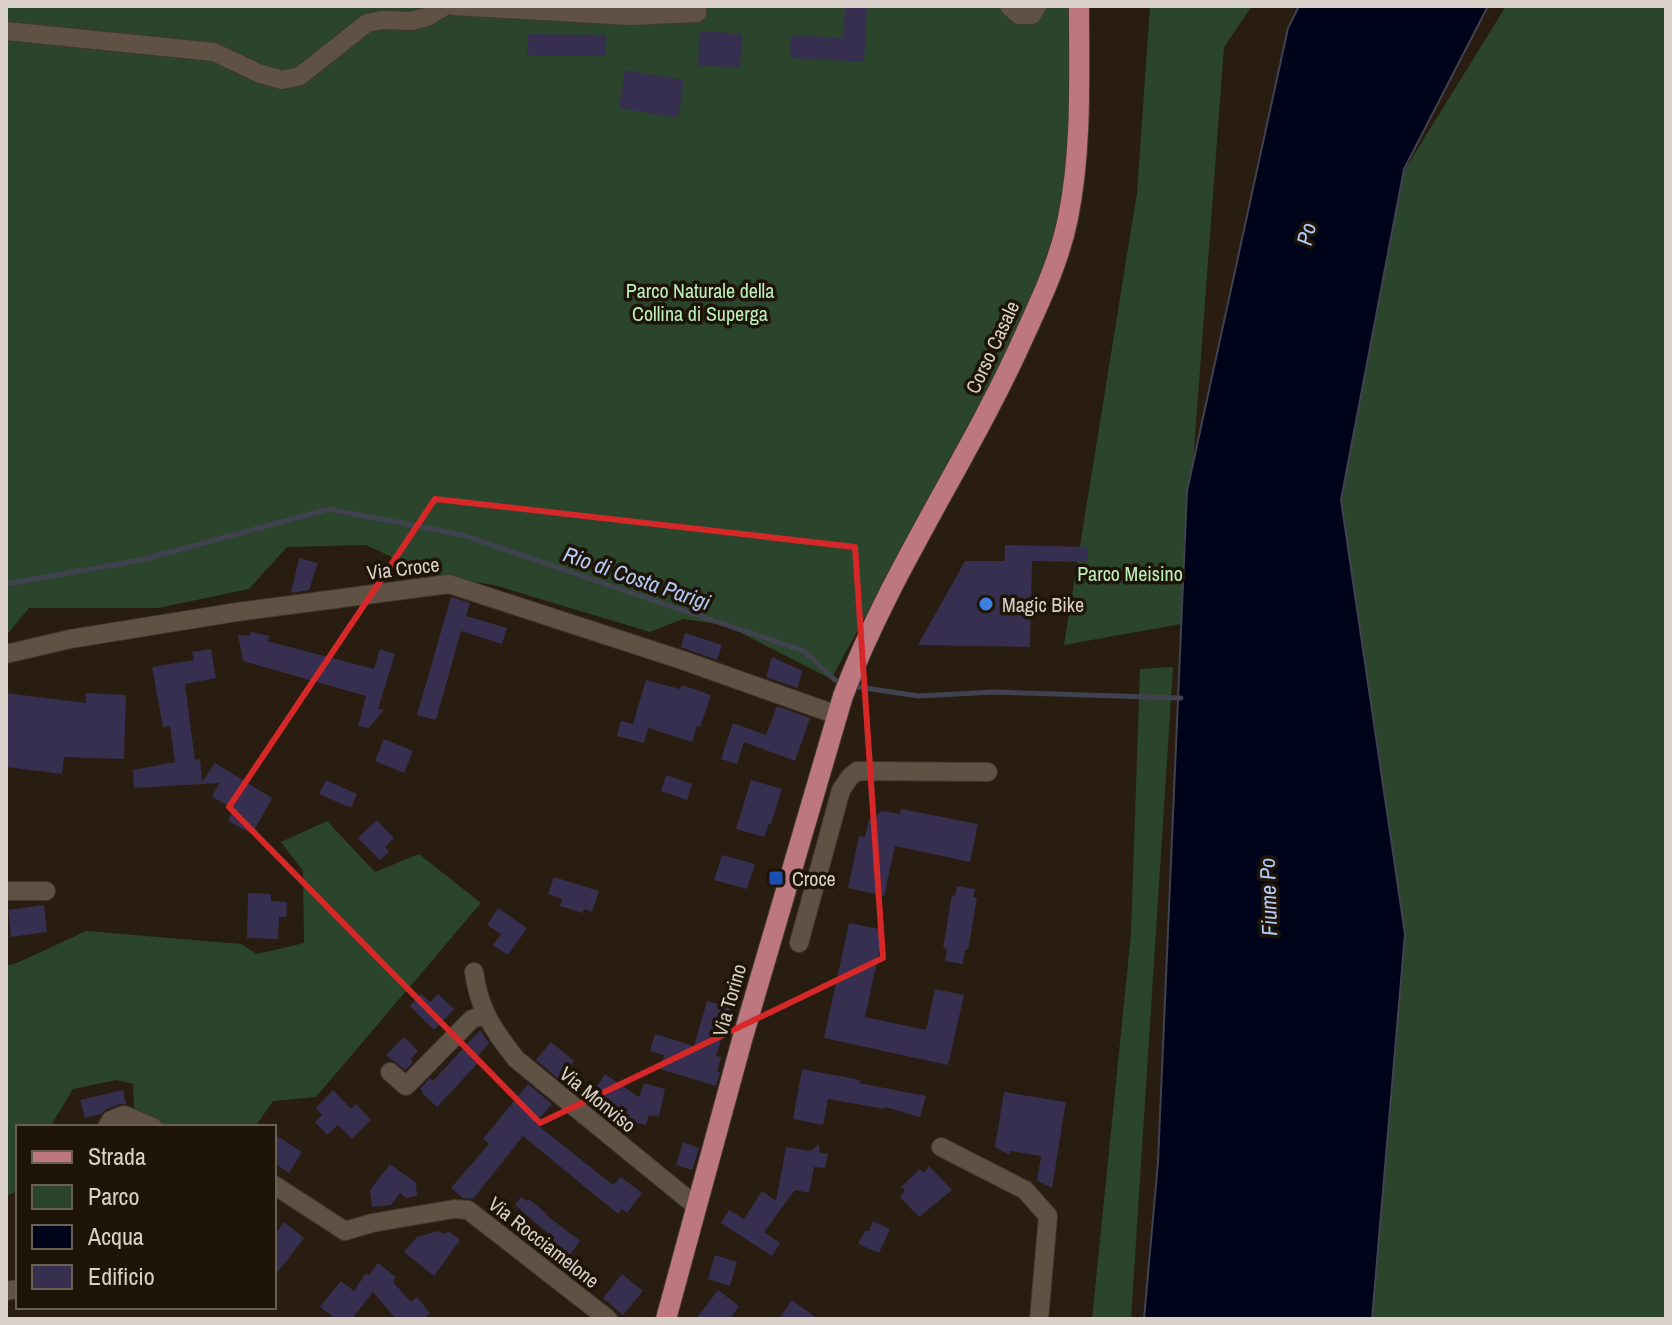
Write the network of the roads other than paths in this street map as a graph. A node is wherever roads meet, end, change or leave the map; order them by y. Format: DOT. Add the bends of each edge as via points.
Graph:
graph roads {
  1 [pos="445,6"];
  2 [pos="454,6"];
  3 [pos="697,6"];
  4 [pos="1009,6"];
  5 [pos="1037,6"];
  6 [pos="1079,6"];
  7 [pos="6,31"];
  8 [pos="6,654"];
  9 [pos="843,697"];
  10 [pos="988,772"];
  11 [pos="790,877"];
  12 [pos="815,883"];
  13 [pos="6,891"];
  14 [pos="46,891"];
  15 [pos="799,943"];
  16 [pos="474,972"];
  17 [pos="485,1015"];
  18 [pos="390,1072"];
  19 [pos="108,1125"];
  20 [pos="148,1125"];
  21 [pos="941,1147"];
  22 [pos="276,1186"];
  23 [pos="696,1206"];
  24 [pos="608,1319"];
  25 [pos="666,1319"];
  26 [pos="1039,1319"];
  1 -- 7 [label="street" via="412,21 367,23 300,76 282,80 214,52"];
  2 -- 3 [label="street" via="630,16 697,13"];
  4 -- 5 [label="street" via="1019,15 1032,15"];
  6 -- 9 [label="main road, Corso Casale" via="1079,136 1068,219 1049,280 1012,365 897,578"];
  8 -- 9 [label="street, Via Croce" via="237,612 449,584 682,660"];
  9 -- 11 [label="main road, Via Torino"];
  10 -- 12 [label="street" via="857,771 841,790"];
  11 -- 12 [label="street"];
  11 -- 23 [label="main road, Via Torino"];
  12 -- 15 [label="street"];
  13 -- 14 [label="street"];
  16 -- 17 [label="street, Via Monviso"];
  17 -- 18 [label="street" via="472,1019 406,1086"];
  17 -- 23 [label="street, Via Monviso" via="516,1059"];
  19 -- 20 [label="street" via="124,1115"];
  21 -- 26 [label="street" via="1025,1190 1048,1216"];
  22 -- 24 [label="street, Via Rocciamelone" via="345,1231 468,1210"];
  23 -- 25 [label="main road, Via Torino"];
}
